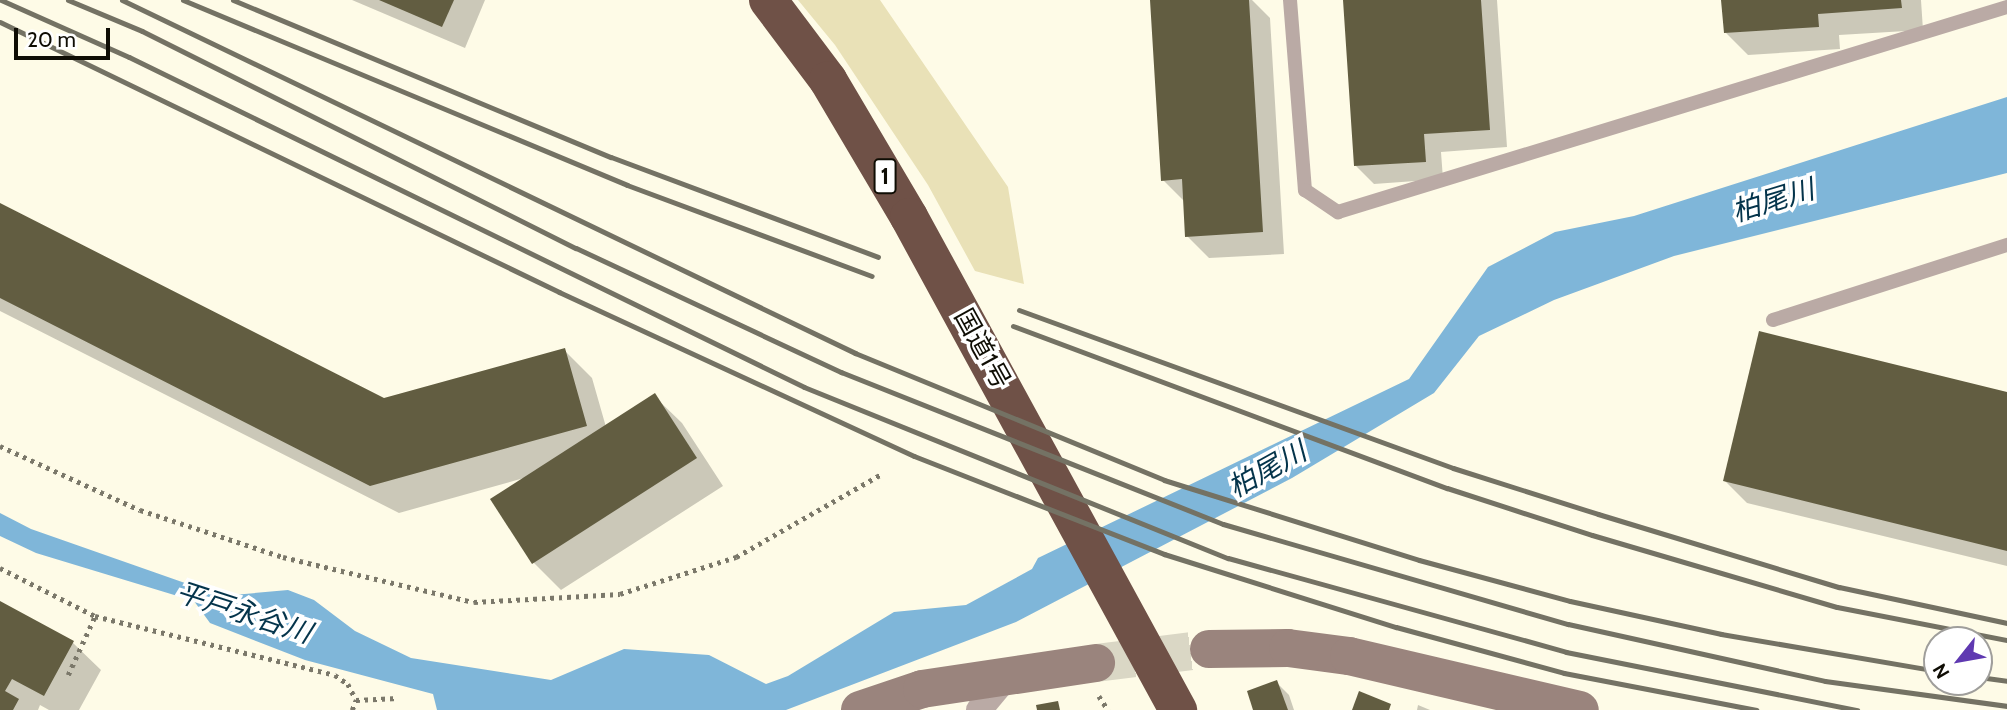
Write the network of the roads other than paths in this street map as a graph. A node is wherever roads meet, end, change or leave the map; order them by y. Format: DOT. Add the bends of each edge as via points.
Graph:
graph roads {
  1 [pos="768,0"];
  2 [pos="1290,0"];
  3 [pos="2007,7"];
  4 [pos="2007,245"];
  5 [pos="1773,320"];
  6 [pos="1209,649"];
  7 [pos="1096,663"];
  8 [pos="1009,674"];
  9 [pos="860,710"];
  10 [pos="979,710"];
  11 [pos="1178,710"];
  12 [pos="1580,710"];
  1 -- 11 [label="highway, 国道1号 / 1" via="828,80 989,361"];
  2 -- 3 [label="lane" via="1305,190 1338,212"];
  4 -- 5 [label="lane"];
  6 -- 12 [label="street" via="1288,648 1349,656"];
  7 -- 8 [label="street"];
  8 -- 9 [label="street" via="922,689"];
  8 -- 10 [label="street"];
}
